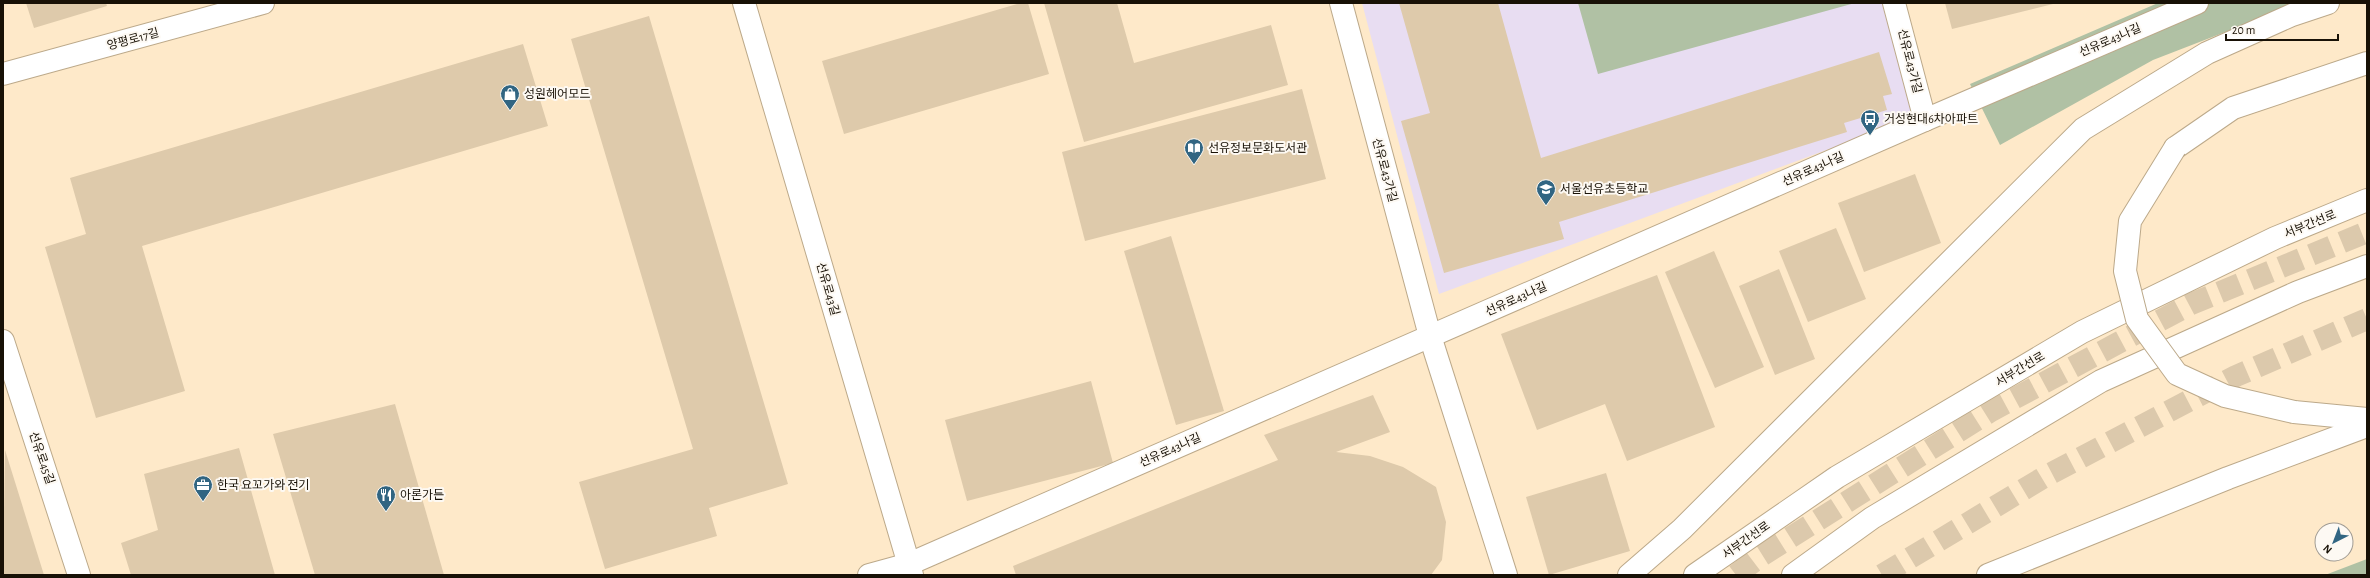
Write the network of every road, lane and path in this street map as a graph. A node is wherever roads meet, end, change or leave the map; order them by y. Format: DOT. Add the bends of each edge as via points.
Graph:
graph roads {
  1 [pos="263,3"];
  2 [pos="744,3"];
  3 [pos="1341,3"];
  4 [pos="1894,3"];
  5 [pos="2197,3"];
  6 [pos="2328,3"];
  7 [pos="2367,52"];
  8 [pos="2367,63"];
  9 [pos="3,74"];
  10 [pos="2320,79"];
  11 [pos="1925,120"];
  12 [pos="2367,200"];
  13 [pos="2367,266"];
  14 [pos="1430,336"];
  15 [pos="3,341"];
  16 [pos="2367,419"];
  17 [pos="2367,426"];
  18 [pos="911,570"];
  19 [pos="79,575"];
  20 [pos="869,575"];
  21 [pos="1506,575"];
  22 [pos="1629,575"];
  23 [pos="1695,575"];
  24 [pos="1793,575"];
  25 [pos="1988,575"];
  1 -- 9 [label="main road, 양평로17길"];
  2 -- 18 [label="main road, 선유로43길"];
  3 -- 14 [label="main road, 선유로43가길"];
  4 -- 11 [label="main road, 선유로43가길"];
  5 -- 11 [label="main road, 선유로43나길"];
  6 -- 22 [label="main road" via="2292,15 2207,53 2083,129 1682,530"];
  7 -- 10 [label="main road"];
  8 -- 10 [label="main road"];
  10 -- 16 [label="main road, bridge" via="2233,108 2175,148 2130,221 2125,271 2137,320 2176,374 2225,396 2294,412"];
  11 -- 14 [label="main road, 선유로43나길"];
  12 -- 23 [label="main road, 서부간선로" via="2275,238 2082,332 1836,477"];
  13 -- 24 [label="main road" via="2298,292 2101,381 1872,518"];
  14 -- 18 [label="main road, 선유로43나길"];
  14 -- 21 [label="main road"];
  15 -- 19 [label="main road, 선유로45길"];
  17 -- 25 [label="main road" via="2228,478"];
  18 -- 20 [label="main road, 선유로43나길"];
}
